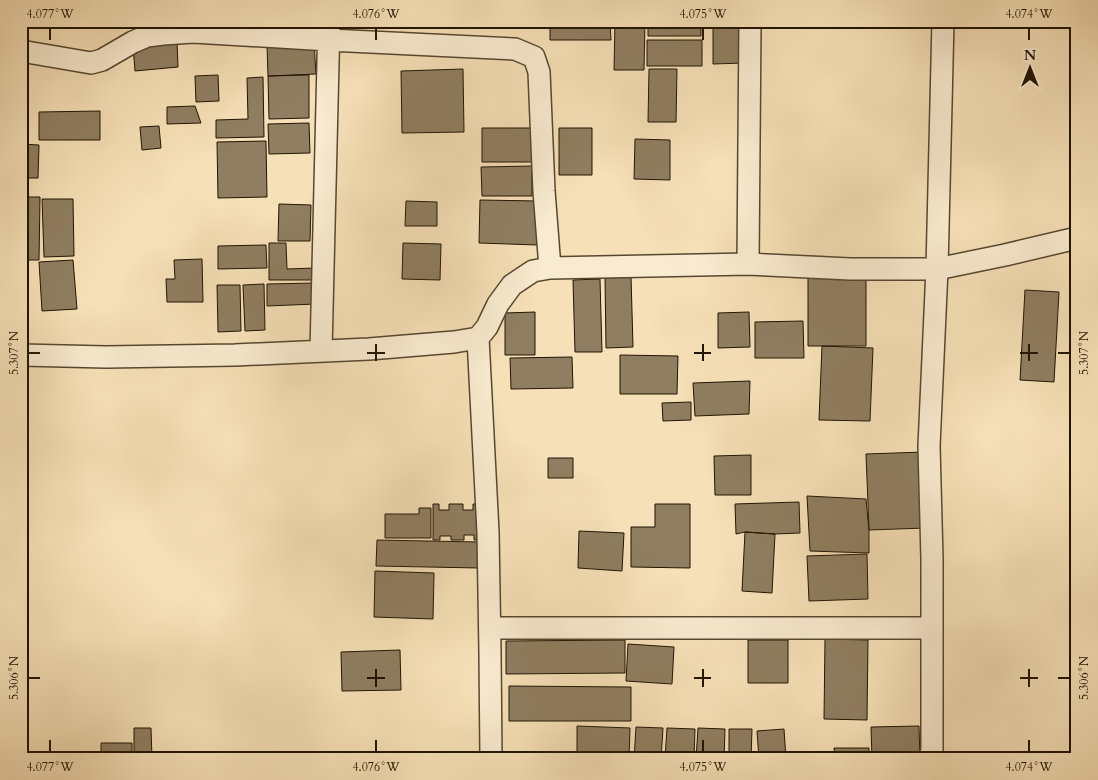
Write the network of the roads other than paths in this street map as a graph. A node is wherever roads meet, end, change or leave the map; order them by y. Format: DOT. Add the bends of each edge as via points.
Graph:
graph roads {
  1 [pos="750,21"];
  2 [pos="943,21"];
  3 [pos="329,31"];
  4 [pos="21,51"];
  5 [pos="1077,238"];
  6 [pos="748,264"];
  7 [pos="550,268"];
  8 [pos="937,269"];
  9 [pos="478,338"];
  10 [pos="321,351"];
  11 [pos="21,355"];
  12 [pos="490,628"];
  13 [pos="932,628"];
  14 [pos="491,759"];
  15 [pos="930,759"];
  1 -- 6 [label="street"];
  2 -- 8 [label="street"];
  3 -- 4 [label="street" via="192,32 147,36 91,63"];
  3 -- 7 [label="street" via="515,49 534,57 539,72"];
  3 -- 10 [label="street"];
  5 -- 8 [label="street"];
  6 -- 7 [label="street"];
  6 -- 8 [label="street"];
  7 -- 9 [label="street" via="533,271 512,285"];
  8 -- 13 [label="street" via="929,446"];
  9 -- 10 [label="street"];
  9 -- 12 [label="street"];
  10 -- 11 [label="street" via="106,357"];
  12 -- 13 [label="street"];
  12 -- 14 [label="street"];
  13 -- 15 [label="street"];
}
